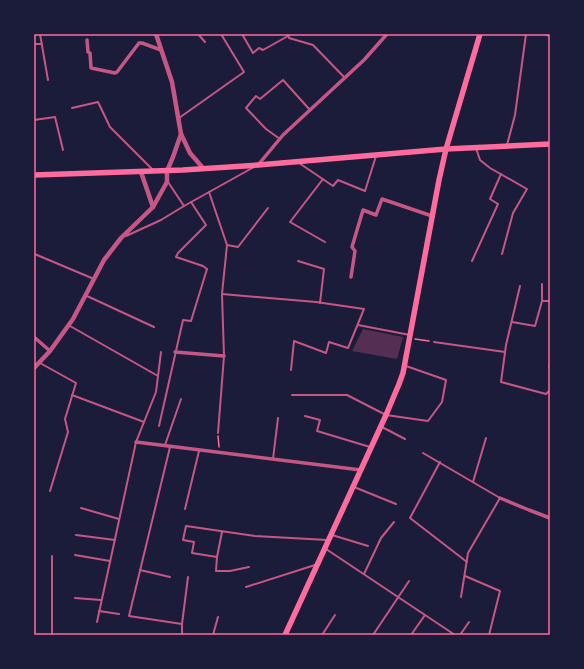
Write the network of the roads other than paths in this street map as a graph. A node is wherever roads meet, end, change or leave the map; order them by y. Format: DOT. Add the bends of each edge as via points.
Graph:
graph roads {
  1 [pos="40,34"];
  2 [pos="156,34"];
  3 [pos="198,34"];
  4 [pos="221,34"];
  5 [pos="242,34"];
  6 [pos="387,34"];
  7 [pos="480,34"];
  8 [pos="526,34"];
  9 [pos="544,34"];
  10 [pos="288,35"];
  11 [pos="550,36"];
  12 [pos="87,40"];
  13 [pos="205,42"];
  14 [pos="34,44"];
  15 [pos="42,44"];
  16 [pos="162,50"];
  17 [pos="345,78"];
  18 [pos="48,80"];
  19 [pos="72,108"];
  20 [pos="310,110"];
  21 [pos="178,118"];
  22 [pos="34,120"];
  23 [pos="181,134"];
  24 [pos="280,139"];
  25 [pos="550,144"];
  26 [pos="507,146"];
  27 [pos="476,148"];
  28 [pos="446,149"];
  29 [pos="63,150"];
  30 [pos="376,155"];
  31 [pos="297,162"];
  32 [pos="258,165"];
  33 [pos="203,168"];
  34 [pos="154,171"];
  35 [pos="167,171"];
  36 [pos="141,172"];
  37 [pos="501,174"];
  38 [pos="34,175"];
  39 [pos="323,179"];
  40 [pos="167,182"];
  41 [pos="209,192"];
  42 [pos="191,202"];
  43 [pos="184,206"];
  44 [pos="153,207"];
  45 [pos="268,208"];
  46 [pos="432,216"];
  47 [pos="121,238"];
  48 [pos="325,242"];
  49 [pos="228,245"];
  50 [pos="34,254"];
  51 [pos="502,254"];
  52 [pos="298,261"];
  53 [pos="472,261"];
  54 [pos="351,277"];
  55 [pos="94,279"];
  56 [pos="542,284"];
  57 [pos="520,286"];
  58 [pos="222,294"];
  59 [pos="86,295"];
  60 [pos="542,301"];
  61 [pos="550,301"];
  62 [pos="320,303"];
  63 [pos="512,322"];
  64 [pos="69,325"];
  65 [pos="358,325"];
  66 [pos="154,327"];
  67 [pos="410,336"];
  68 [pos="34,337"];
  69 [pos="434,342"];
  70 [pos="50,351"];
  71 [pos="161,352"];
  72 [pos="175,352"];
  73 [pos="505,352"];
  74 [pos="224,356"];
  75 [pos="39,363"];
  76 [pos="404,365"];
  77 [pos="34,368"];
  78 [pos="291,370"];
  79 [pos="158,376"];
  80 [pos="550,391"];
  81 [pos="72,395"];
  82 [pos="292,395"];
  83 [pos="181,399"];
  84 [pos="386,415"];
  85 [pos="305,416"];
  86 [pos="278,418"];
  87 [pos="144,422"];
  88 [pos="159,426"];
  89 [pos="380,426"];
  90 [pos="218,433"];
  91 [pos="486,438"];
  92 [pos="405,439"];
  93 [pos="136,442"];
  94 [pos="165,446"];
  95 [pos="170,447"];
  96 [pos="371,447"];
  97 [pos="199,451"];
  98 [pos="423,453"];
  99 [pos="272,459"];
  100 [pos="440,462"];
  101 [pos="360,470"];
  102 [pos="473,482"];
  103 [pos="353,487"];
  104 [pos="50,491"];
  105 [pos="500,498"];
  106 [pos="396,504"];
  107 [pos="81,508"];
  108 [pos="185,509"];
  109 [pos="550,518"];
  110 [pos="119,519"];
  111 [pos="394,522"];
  112 [pos="222,532"];
  113 [pos="331,534"];
  114 [pos="76,535"];
  115 [pos="115,540"];
  116 [pos="328,540"];
  117 [pos="368,546"];
  118 [pos="325,548"];
  119 [pos="75,555"];
  120 [pos="52,556"];
  121 [pos="217,557"];
  122 [pos="110,561"];
  123 [pos="467,562"];
  124 [pos="318,564"];
  125 [pos="249,567"];
  126 [pos="140,570"];
  127 [pos="364,574"];
  128 [pos="464,576"];
  129 [pos="170,577"];
  130 [pos="188,577"];
  131 [pos="409,581"];
  132 [pos="246,587"];
  133 [pos="398,597"];
  134 [pos="461,597"];
  135 [pos="75,598"];
  136 [pos="101,600"];
  137 [pos="99,611"];
  138 [pos="119,614"];
  139 [pos="335,615"];
  140 [pos="426,615"];
  141 [pos="218,617"];
  142 [pos="97,622"];
  143 [pos="470,622"];
  144 [pos="182,624"];
  145 [pos="52,635"];
  146 [pos="182,635"];
  147 [pos="213,635"];
  148 [pos="285,635"];
  149 [pos="322,635"];
  150 [pos="373,635"];
  151 [pos="411,635"];
  152 [pos="456,635"];
  153 [pos="460,635"];
  154 [pos="489,635"];
  1 -- 15 [label="lane"];
  2 -- 16 [label="street"];
  3 -- 13 [label="lane"];
  4 -- 21 [label="lane" via="244,72"];
  5 -- 10 [label="lane" via="252,53 259,48 263,50"];
  6 -- 17 [label="street"];
  7 -- 28 [label="main road"];
  8 -- 26 [label="lane" via="515,115"];
  9 -- 11 [label="lane"];
  10 -- 17 [label="lane" via="289,38 313,46"];
  12 -- 16 [label="street" via="91,68 115,73 140,43"];
  14 -- 15 [label="lane"];
  15 -- 18 [label="lane"];
  16 -- 21 [label="street" via="172,82"];
  17 -- 20 [label="street"];
  19 -- 34 [label="lane" via="98,102 110,127"];
  20 -- 24 [label="street"];
  20 -- 24 [label="lane" via="283,80 260,100 256,96 246,108 266,129"];
  21 -- 23 [label="street"];
  22 -- 29 [label="lane" via="55,117"];
  23 -- 33 [label="street" via="190,153"];
  23 -- 35 [label="street"];
  24 -- 32 [label="street"];
  25 -- 26 [label="main road"];
  26 -- 27 [label="main road"];
  27 -- 28 [label="main road"];
  27 -- 37 [label="lane" via="480,160"];
  28 -- 30 [label="main road"];
  28 -- 46 [label="main road"];
  30 -- 31 [label="main road"];
  30 -- 39 [label="lane" via="365,191 338,180 333,186"];
  31 -- 32 [label="main road"];
  31 -- 39 [label="lane"];
  32 -- 33 [label="main road"];
  32 -- 41 [label="lane"];
  33 -- 35 [label="main road"];
  34 -- 35 [label="main road"];
  34 -- 36 [label="main road"];
  35 -- 40 [label="street"];
  36 -- 38 [label="main road"];
  36 -- 44 [label="street"];
  37 -- 51 [label="lane" via="527,189 513,213"];
  37 -- 53 [label="lane" via="490,199 498,204"];
  39 -- 48 [label="lane" via="290,222"];
  40 -- 43 [label="lane"];
  40 -- 44 [label="street"];
  41 -- 42 [label="lane"];
  41 -- 49 [label="lane"];
  42 -- 43 [label="lane"];
  42 -- 72 [label="lane" via="206,225 176,257 207,269 191,321 183,320"];
  43 -- 47 [label="lane" via="161,220"];
  44 -- 47 [label="street"];
  45 -- 49 [label="lane" via="238,247"];
  46 -- 54 [label="street" via="382,199 376,215 363,210 352,247 356,251"];
  46 -- 67 [label="main road"];
  47 -- 55 [label="street" via="104,260"];
  49 -- 58 [label="lane"];
  50 -- 55 [label="lane"];
  52 -- 62 [label="lane" via="324,269"];
  55 -- 59 [label="street"];
  56 -- 60 [label="lane"];
  57 -- 63 [label="lane"];
  58 -- 62 [label="lane"];
  58 -- 74 [label="lane"];
  59 -- 64 [label="street"];
  59 -- 66 [label="lane"];
  60 -- 61 [label="lane"];
  60 -- 63 [label="lane" via="535,326"];
  62 -- 65 [label="lane" via="364,309"];
  63 -- 73 [label="lane"];
  64 -- 70 [label="street"];
  64 -- 79 [label="lane"];
  65 -- 67 [label="lane"];
  65 -- 78 [label="lane" via="348,348 329,342 326,353 294,341"];
  67 -- 76 [label="main road"];
  68 -- 70 [label="street"];
  69 -- 73 [label="lane"];
  70 -- 75 [label="street"];
  71 -- 79 [label="lane"];
  72 -- 74 [label="street"];
  72 -- 88 [label="lane"];
  73 -- 80 [label="lane" via="501,382 546,394"];
  74 -- 90 [label="lane"];
  75 -- 77 [label="street"];
  75 -- 81 [label="lane" via="76,383"];
  76 -- 84 [label="main road"];
  76 -- 84 [label="lane" via="446,380 442,402 428,421"];
  79 -- 87 [label="lane" via="156,392"];
  81 -- 87 [label="lane"];
  81 -- 104 [label="lane" via="65,419 68,432"];
  82 -- 84 [label="lane" via="347,395"];
  83 -- 94 [label="lane"];
  84 -- 89 [label="main road"];
  85 -- 96 [label="lane" via="320,420 317,431"];
  86 -- 99 [label="lane"];
  87 -- 93 [label="lane"];
  89 -- 92 [label="lane"];
  89 -- 96 [label="main road"];
  91 -- 102 [label="lane"];
  93 -- 94 [label="street"];
  93 -- 110 [label="lane"];
  94 -- 95 [label="street"];
  95 -- 97 [label="street"];
  95 -- 126 [label="lane"];
  96 -- 101 [label="main road"];
  97 -- 99 [label="street"];
  97 -- 108 [label="lane"];
  98 -- 100 [label="lane"];
  99 -- 101 [label="street"];
  100 -- 102 [label="lane"];
  100 -- 123 [label="lane" via="410,518"];
  101 -- 103 [label="main road"];
  102 -- 105 [label="lane"];
  103 -- 106 [label="lane"];
  103 -- 113 [label="main road"];
  105 -- 109 [label="street"];
  105 -- 123 [label="lane" via="468,554"];
  107 -- 110 [label="lane"];
  110 -- 115 [label="lane"];
  111 -- 127 [label="lane" via="381,538"];
  112 -- 116 [label="lane"];
  112 -- 121 [label="lane"];
  112 -- 121 [label="lane" via="186,526 183,540 194,542 192,553"];
  113 -- 116 [label="main road"];
  113 -- 117 [label="lane"];
  114 -- 115 [label="lane"];
  115 -- 122 [label="lane"];
  116 -- 118 [label="main road"];
  118 -- 124 [label="main road"];
  118 -- 127 [label="lane"];
  119 -- 122 [label="lane"];
  120 -- 145 [label="lane"];
  121 -- 125 [label="lane" via="216,571"];
  122 -- 136 [label="lane"];
  123 -- 128 [label="lane"];
  124 -- 132 [label="lane"];
  124 -- 148 [label="main road"];
  126 -- 129 [label="lane"];
  126 -- 144 [label="lane" via="129,616"];
  127 -- 133 [label="lane"];
  128 -- 134 [label="lane"];
  128 -- 154 [label="lane" via="500,591"];
  130 -- 144 [label="lane"];
  131 -- 133 [label="lane"];
  133 -- 140 [label="lane"];
  133 -- 150 [label="lane"];
  135 -- 136 [label="lane"];
  136 -- 137 [label="lane"];
  137 -- 138 [label="lane"];
  137 -- 142 [label="lane"];
  139 -- 149 [label="lane"];
  140 -- 151 [label="lane"];
  140 -- 152 [label="lane"];
  141 -- 147 [label="lane"];
  143 -- 153 [label="lane"];
  144 -- 146 [label="lane"];
}
